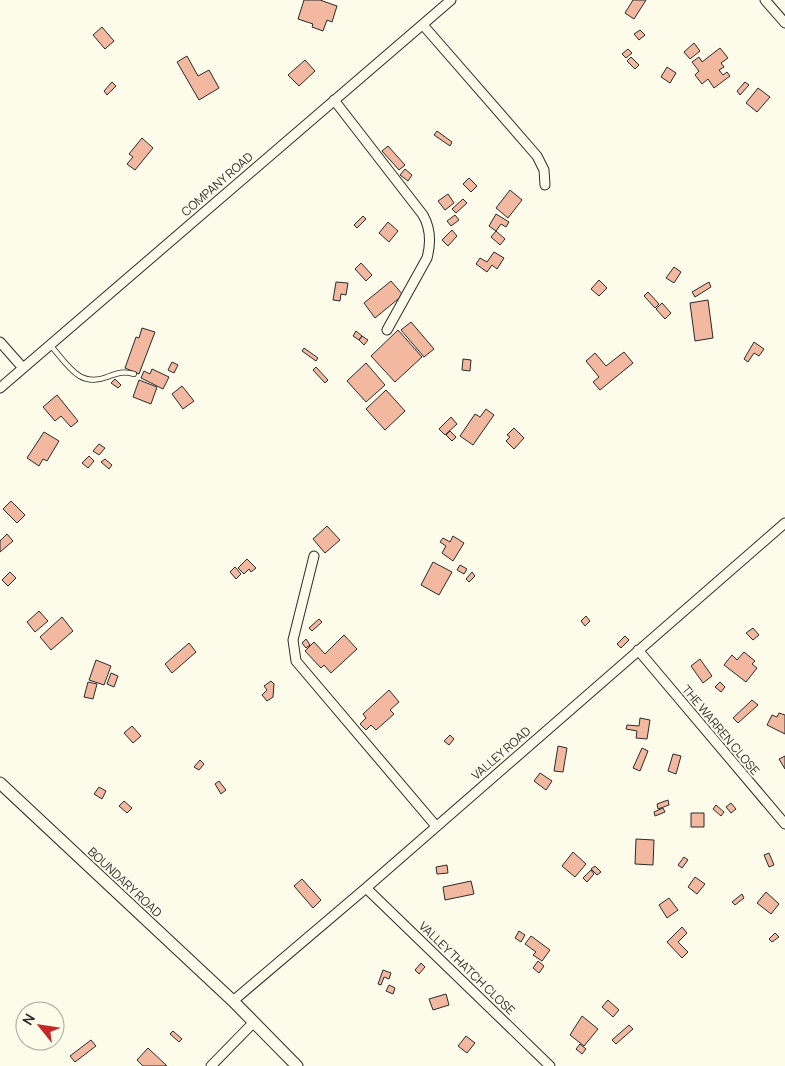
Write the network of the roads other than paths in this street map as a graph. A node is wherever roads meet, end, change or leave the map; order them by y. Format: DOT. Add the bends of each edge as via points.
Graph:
graph roads {
  1 [pos="452,0"];
  2 [pos="765,0"];
  3 [pos="785,23"];
  4 [pos="422,25"];
  5 [pos="334,100"];
  6 [pos="545,184"];
  7 [pos="387,330"];
  8 [pos="0,342"];
  9 [pos="50,346"];
  10 [pos="23,368"];
  11 [pos="134,374"];
  12 [pos="0,388"];
  13 [pos="785,523"];
  14 [pos="314,556"];
  15 [pos="638,650"];
  16 [pos="0,783"];
  17 [pos="785,824"];
  18 [pos="436,826"];
  19 [pos="366,888"];
  20 [pos="233,1001"];
  21 [pos="254,1022"];
  22 [pos="211,1066"];
  23 [pos="297,1066"];
  24 [pos="550,1066"];
  1 -- 4 [label="street, COMPANY ROAD"];
  2 -- 3 [label="street"];
  4 -- 5 [label="street, COMPANY ROAD"];
  4 -- 6 [label="street" via="537,156 544,170"];
  5 -- 7 [label="street" via="423,215 428,227 430,249 427,258"];
  5 -- 9 [label="street, COMPANY ROAD"];
  8 -- 10 [label="street"];
  9 -- 10 [label="street, COMPANY ROAD"];
  9 -- 11 [label="lane" via="86,380 94,382 123,371"];
  10 -- 12 [label="street, COMPANY ROAD"];
  13 -- 15 [label="street, VALLEY ROAD"];
  14 -- 18 [label="street" via="293,640 296,661"];
  15 -- 17 [label="street, THE WARREN CLOSE"];
  15 -- 18 [label="street, VALLEY ROAD"];
  16 -- 20 [label="main road, BOUNDARY ROAD"];
  18 -- 19 [label="street, VALLEY ROAD"];
  19 -- 20 [label="street, VALLEY ROAD"];
  19 -- 24 [label="street, VALLEY THATCH CLOSE"];
  20 -- 21 [label="main road, BOUNDARY ROAD"];
  21 -- 22 [label="street"];
  21 -- 23 [label="main road, BOUNDARY ROAD"];
}
